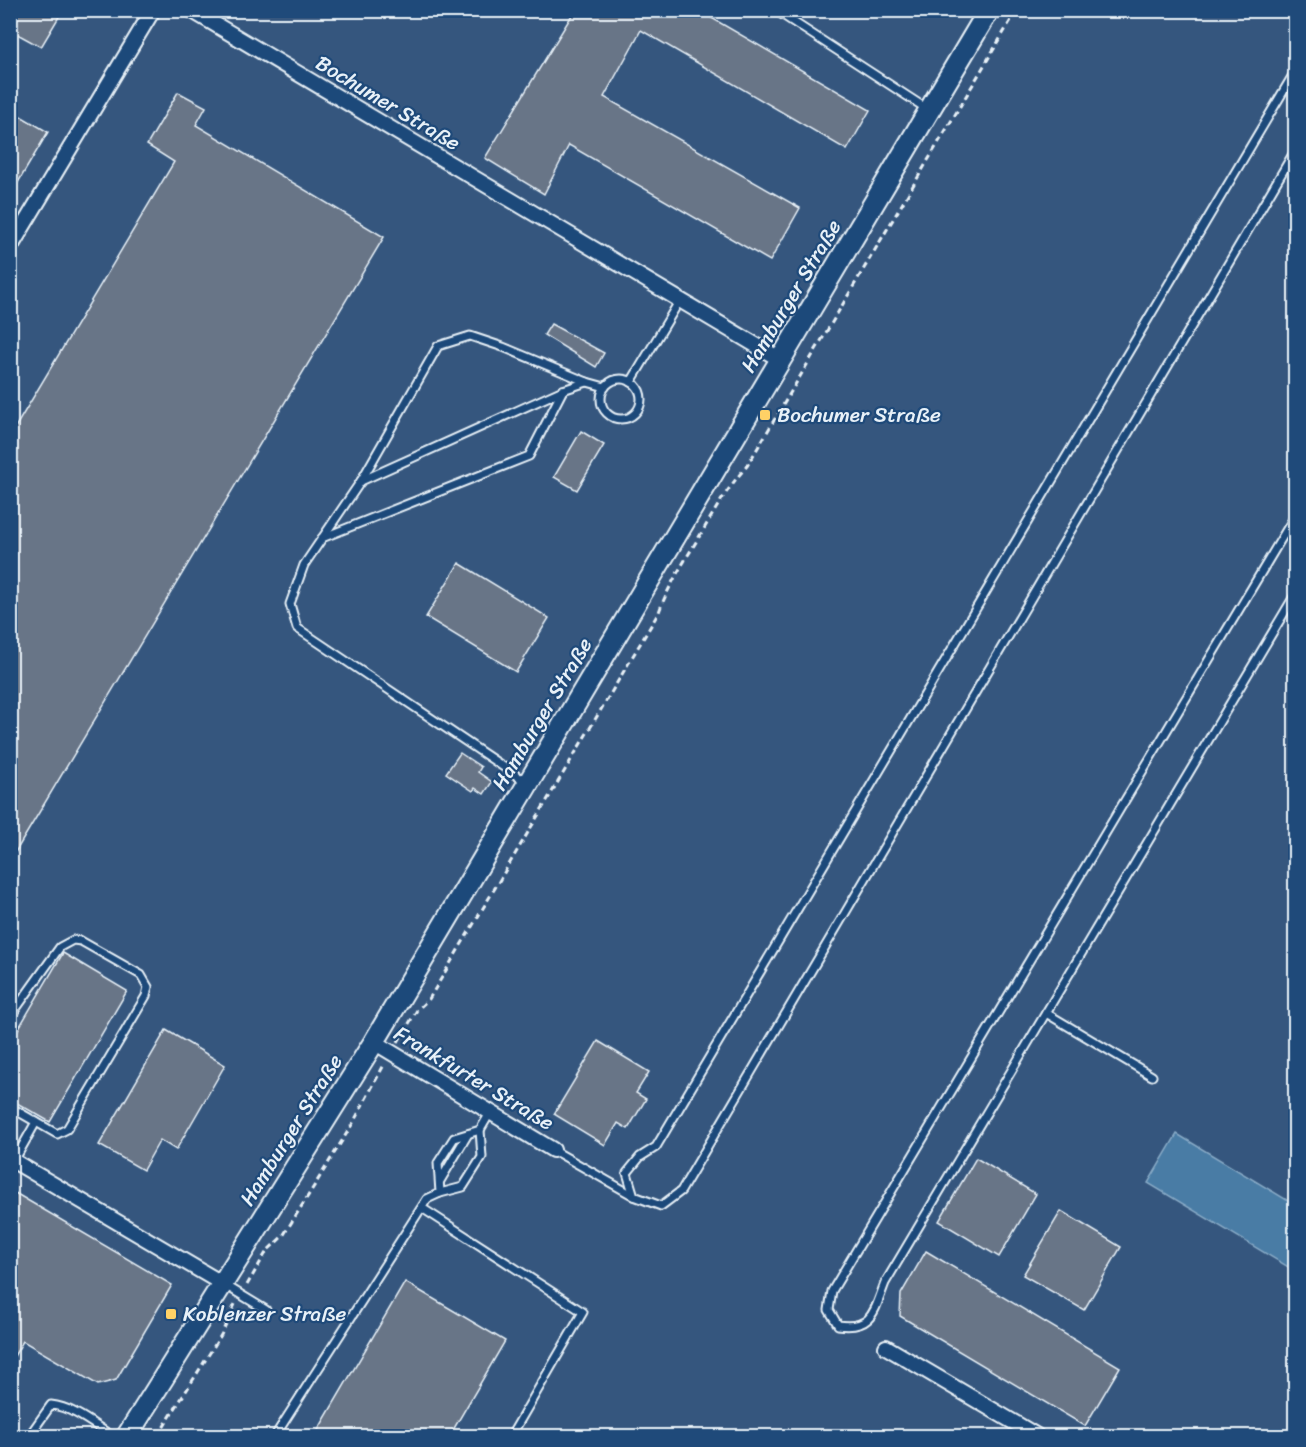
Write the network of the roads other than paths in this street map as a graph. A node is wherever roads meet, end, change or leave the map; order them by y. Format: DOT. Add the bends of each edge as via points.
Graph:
graph roads {
  1 [pos="153,10"];
  2 [pos="191,10"];
  3 [pos="775,10"];
  4 [pos="988,10"];
  5 [pos="1296,70"];
  6 [pos="929,110"];
  7 [pos="1296,148"];
  8 [pos="10,248"];
  9 [pos="680,300"];
  10 [pos="780,360"];
  11 [pos="587,382"];
  12 [pos="631,382"];
  13 [pos="605,387"];
  14 [pos="563,390"];
  15 [pos="361,481"];
  16 [pos="1296,514"];
  17 [pos="320,539"];
  18 [pos="1296,593"];
  19 [pos="528,784"];
  20 [pos="1046,1013"];
  21 [pos="10,1017"];
  22 [pos="374,1042"];
  23 [pos="1152,1076"];
  24 [pos="10,1107"];
  25 [pos="489,1113"];
  26 [pos="36,1122"];
  27 [pos="480,1130"];
  28 [pos="553,1150"];
  29 [pos="12,1160"];
  30 [pos="440,1193"];
  31 [pos="634,1196"];
  32 [pos="422,1208"];
  33 [pos="223,1284"];
  34 [pos="266,1311"];
  35 [pos="886,1347"];
  36 [pos="29,1437"];
  37 [pos="112,1437"];
  38 [pos="127,1437"];
  39 [pos="275,1437"];
  40 [pos="511,1437"];
  41 [pos="1037,1437"];
  1 -- 8 [label="street"];
  2 -- 9 [label="street, Bochumer Straße"];
  3 -- 6 [label="lane"];
  4 -- 6 [label="street, Hamburger Straße"];
  5 -- 31 [label="lane" via="656,1147 640,1157 627,1173"];
  6 -- 10 [label="street, Hamburger Straße"];
  7 -- 31 [label="lane" via="681,1191 661,1206"];
  9 -- 10 [label="street, Bochumer Straße"];
  9 -- 12 [label="lane"];
  10 -- 19 [label="street, Hamburger Straße"];
  11 -- 13 [label="lane"];
  11 -- 14 [label="lane"];
  11 -- 15 [label="lane" via="470,336 438,346"];
  12 -- 13 [label="lane" via="622,379"];
  12 -- 13 [label="lane" via="641,398 633,415 624,418 615,418 602,405"];
  14 -- 15 [label="lane"];
  14 -- 17 [label="lane" via="529,456"];
  15 -- 17 [label="lane"];
  16 -- 20 [label="lane" via="832,1291 829,1310 838,1325 855,1327 871,1317 885,1283"];
  17 -- 19 [label="lane" via="304,565 290,604 297,628"];
  18 -- 20 [label="lane"];
  19 -- 22 [label="street, Hamburger Straße"];
  20 -- 23 [label="lane"];
  21 -- 26 [label="lane" via="60,947 73,940 141,975 148,987 67,1129 57,1134"];
  22 -- 25 [label="street, Frankfurter Straße"];
  22 -- 33 [label="street, Hamburger Straße"];
  24 -- 26 [label="lane"];
  25 -- 27 [label="lane"];
  25 -- 28 [label="street, Frankfurter Straße"];
  26 -- 29 [label="lane"];
  27 -- 30 [label="lane" via="482,1157 463,1187"];
  27 -- 30 [label="lane" via="454,1138 438,1163"];
  28 -- 31 [label="lane"];
  29 -- 33 [label="street"];
  30 -- 32 [label="lane" via="427,1199"];
  32 -- 39 [label="lane"];
  32 -- 40 [label="lane" via="583,1312"];
  33 -- 34 [label="lane"];
  33 -- 38 [label="street, Hamburger Straße"];
  35 -- 41 [label="street"];
  36 -- 37 [label="lane" via="51,1405 69,1410"];
}
